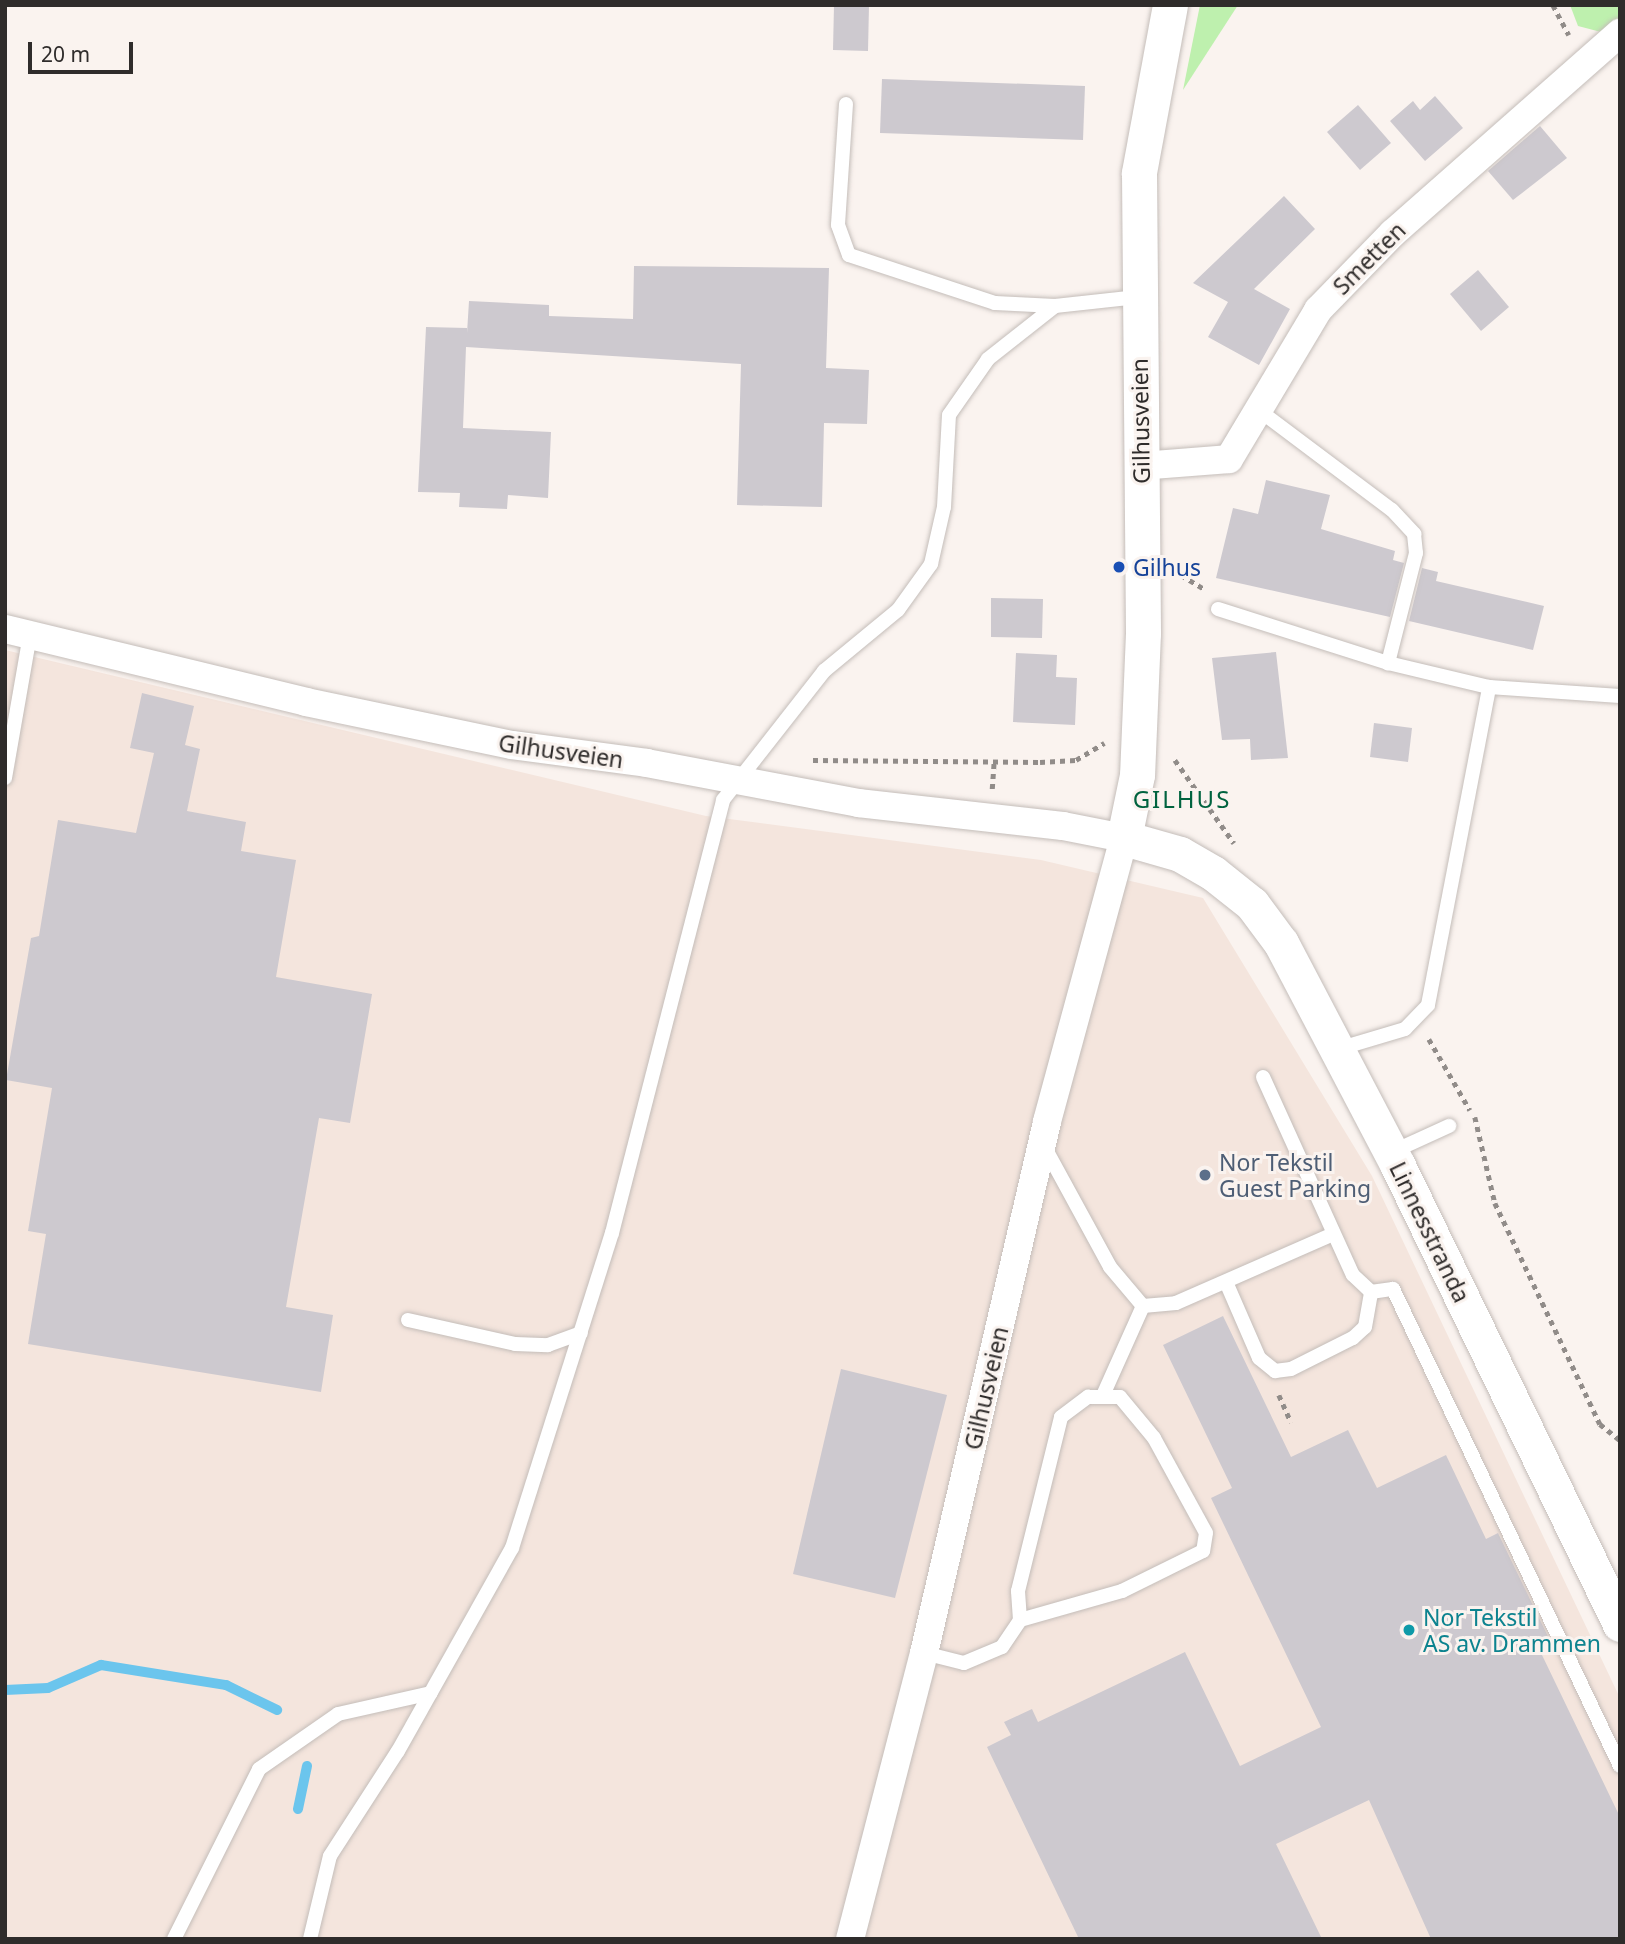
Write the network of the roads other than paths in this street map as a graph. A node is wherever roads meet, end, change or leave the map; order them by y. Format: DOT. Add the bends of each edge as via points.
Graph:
graph roads {
  1 [pos="1170,5"];
  2 [pos="1620,33"];
  3 [pos="846,104"];
  4 [pos="1138,297"];
  5 [pos="1055,306"];
  6 [pos="1260,411"];
  7 [pos="1140,466"];
  8 [pos="1218,609"];
  9 [pos="18,632"];
  10 [pos="1388,663"];
  11 [pos="1489,687"];
  12 [pos="1620,696"];
  13 [pos="5,778"];
  14 [pos="747,781"];
  15 [pos="1124,838"];
  16 [pos="1338,1049"];
  17 [pos="1262,1077"];
  18 [pos="1450,1126"];
  19 [pos="1043,1144"];
  20 [pos="1391,1153"];
  21 [pos="1331,1235"];
  22 [pos="1226,1282"];
  23 [pos="1371,1292"];
  24 [pos="1143,1306"];
  25 [pos="408,1320"];
  26 [pos="581,1333"];
  27 [pos="1104,1393"];
  28 [pos="1020,1620"];
  29 [pos="1620,1625"];
  30 [pos="924,1653"];
  31 [pos="431,1693"];
  32 [pos="1620,1766"];
  33 [pos="174,1939"];
  34 [pos="310,1939"];
  35 [pos="850,1939"];
  1 -- 4 [label="street, Gilhusveien" via="1139,173"];
  2 -- 6 [label="street, Smetten" via="1351,275 1290,349"];
  3 -- 5 [label="lane" via="838,225 849,255 995,303"];
  4 -- 5 [label="lane"];
  4 -- 7 [label="street, Gilhusveien"];
  5 -- 14 [label="lane" via="988,359 949,415 944,508 931,564 898,610 824,671"];
  6 -- 7 [label="street, Smetten" via="1242,445 1221,463"];
  6 -- 10 [label="lane" via="1392,510 1414,534 1416,553"];
  7 -- 15 [label="street, Gilhusveien" via="1141,737"];
  8 -- 10 [label="lane"];
  9 -- 13 [label="lane"];
  9 -- 14 [label="street, Gilhusveien" via="406,725"];
  10 -- 11 [label="lane"];
  11 -- 12 [label="lane"];
  11 -- 16 [label="lane" via="1435,989 1417,1017 1390,1036"];
  14 -- 15 [label="street, Gilhusveien" via="858,803 1063,826"];
  14 -- 26 [label="lane" via="723,800 612,1233"];
  15 -- 16 [label="street, Linnesstranda" via="1180,855 1252,904 1281,943"];
  15 -- 19 [label="street, Gilhusveien"];
  16 -- 20 [label="street, Linnesstranda"];
  17 -- 21 [label="lane"];
  18 -- 20 [label="lane"];
  19 -- 24 [label="lane" via="1110,1267"];
  19 -- 30 [label="street, Gilhusveien"];
  20 -- 29 [label="street, Linnesstranda"];
  21 -- 22 [label="lane"];
  21 -- 23 [label="lane" via="1353,1275"];
  22 -- 23 [label="lane" via="1259,1358 1275,1371 1291,1369 1353,1338 1365,1327"];
  22 -- 24 [label="lane" via="1160,1309"];
  23 -- 32 [label="lane" via="1393,1289"];
  24 -- 27 [label="lane"];
  25 -- 26 [label="lane" via="514,1344 548,1345"];
  26 -- 31 [label="lane" via="512,1548"];
  27 -- 28 [label="lane" via="1072,1405 1061,1418 1018,1591"];
  27 -- 28 [label="lane" via="1120,1397 1154,1438 1206,1533 1203,1551 1122,1591"];
  28 -- 30 [label="lane" via="1002,1647 964,1663"];
  30 -- 35 [label="street, Gilhusveien"];
  31 -- 33 [label="lane" via="338,1714 259,1769"];
  31 -- 34 [label="lane" via="330,1856"];
}
